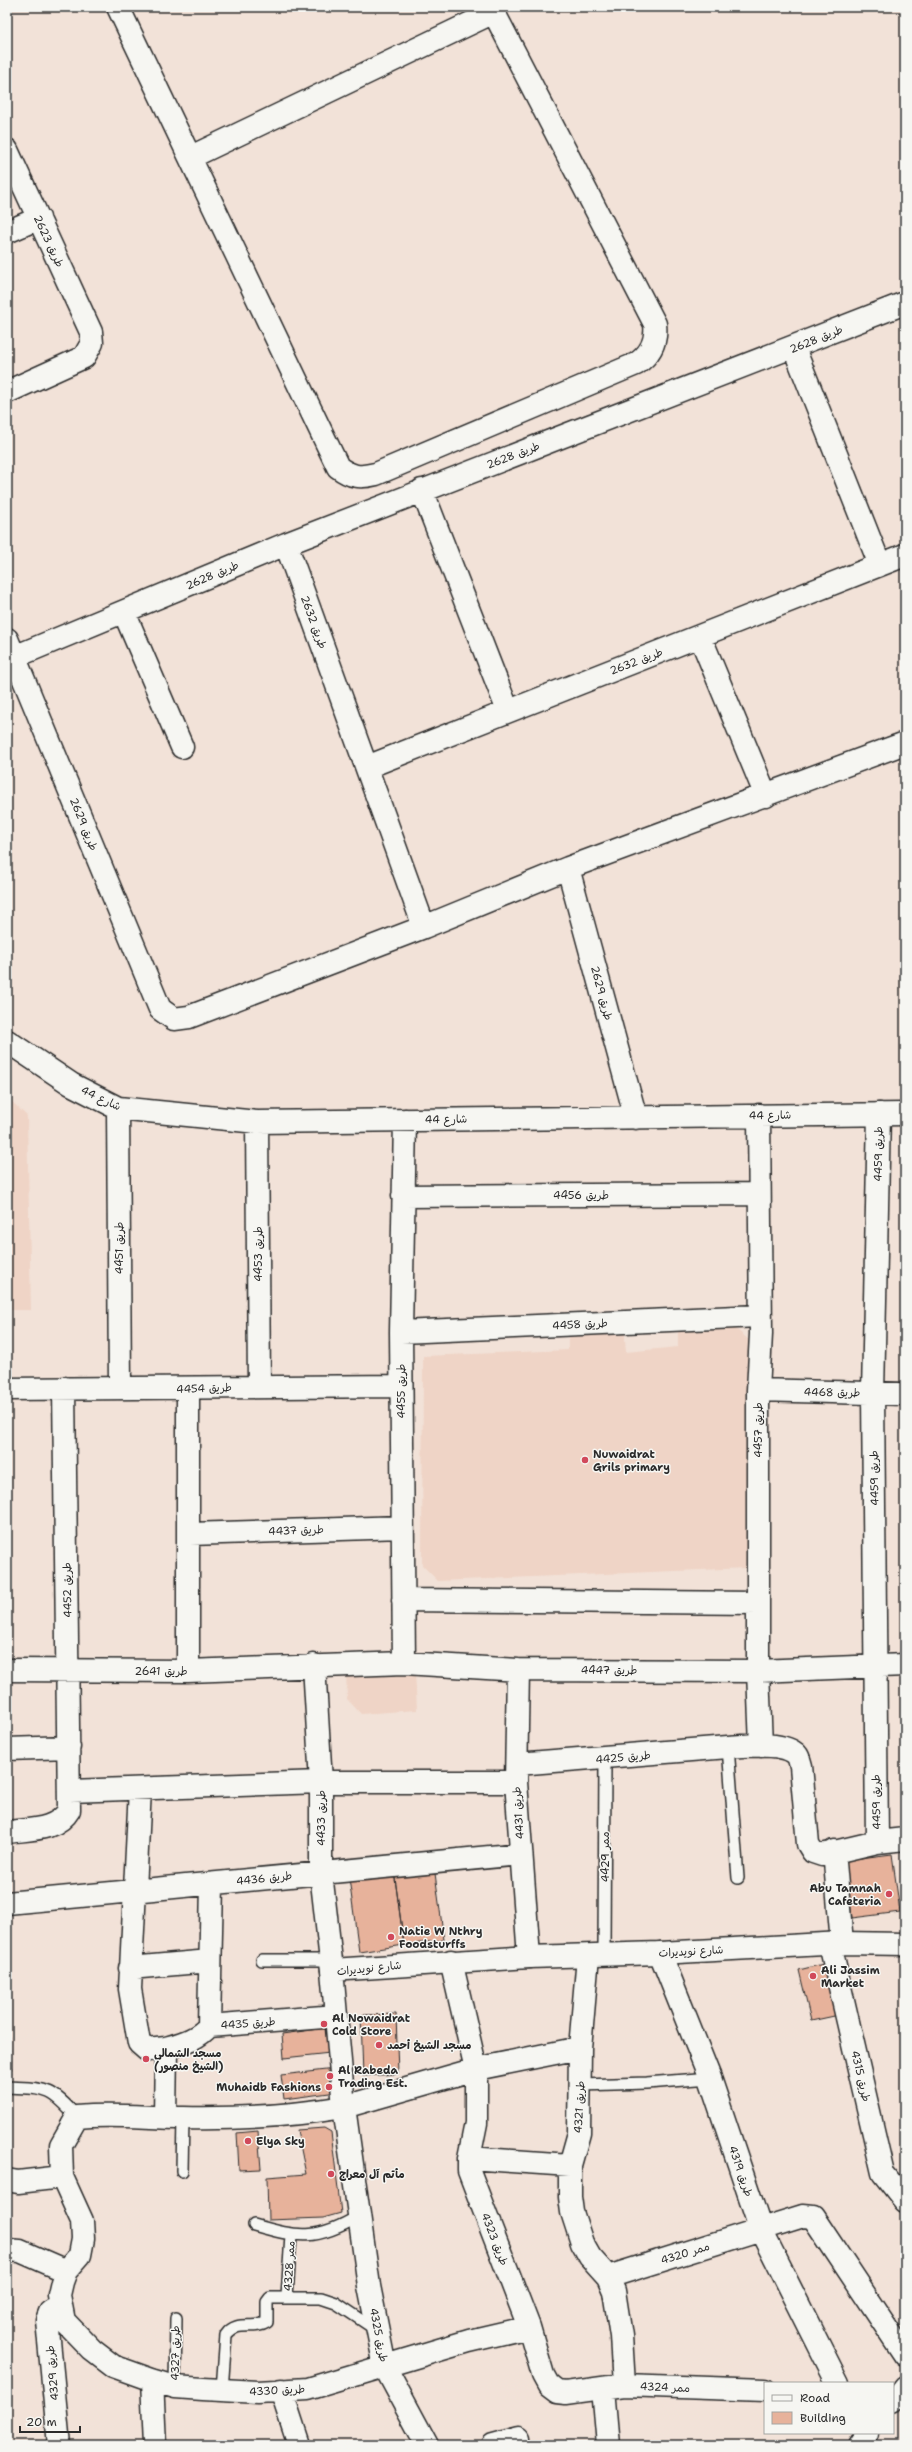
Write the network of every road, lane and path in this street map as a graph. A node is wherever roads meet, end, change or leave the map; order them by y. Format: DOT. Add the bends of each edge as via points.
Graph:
graph roads {
  1 [pos="118,7"];
  2 [pos="493,10"];
  3 [pos="7,150"];
  4 [pos="191,158"];
  5 [pos="39,218"];
  6 [pos="7,232"];
  7 [pos="905,303"];
  8 [pos="794,348"];
  9 [pos="7,392"];
  10 [pos="422,490"];
  11 [pos="286,544"];
  12 [pos="905,555"];
  13 [pos="880,565"];
  14 [pos="124,612"];
  15 [pos="700,636"];
  16 [pos="10,652"];
  17 [pos="508,712"];
  18 [pos="905,743"];
  19 [pos="182,747"];
  20 [pos="366,767"];
  21 [pos="766,796"];
  22 [pos="568,868"];
  23 [pos="424,927"];
  24 [pos="7,1040"];
  25 [pos="118,1108"];
  26 [pos="759,1114"];
  27 [pos="879,1114"];
  28 [pos="905,1114"];
  29 [pos="636,1118"];
  30 [pos="405,1120"];
  31 [pos="257,1122"];
  32 [pos="759,1194"];
  33 [pos="404,1196"];
  34 [pos="759,1316"];
  35 [pos="401,1332"];
  36 [pos="259,1386"];
  37 [pos="401,1386"];
  38 [pos="120,1387"];
  39 [pos="64,1388"];
  40 [pos="7,1389"];
  41 [pos="188,1389"];
  42 [pos="758,1390"];
  43 [pos="873,1393"];
  44 [pos="905,1394"];
  45 [pos="402,1527"];
  46 [pos="190,1534"];
  47 [pos="403,1600"];
  48 [pos="758,1603"];
  49 [pos="404,1663"];
  50 [pos="314,1665"];
  51 [pos="874,1665"];
  52 [pos="905,1665"];
  53 [pos="7,1670"];
  54 [pos="69,1670"];
  55 [pos="518,1670"];
  56 [pos="188,1671"];
  57 [pos="758,1671"];
  58 [pos="761,1746"];
  59 [pos="69,1747"];
  60 [pos="728,1747"];
  61 [pos="7,1749"];
  62 [pos="605,1759"];
  63 [pos="517,1773"];
  64 [pos="321,1782"];
  65 [pos="140,1789"];
  66 [pos="70,1791"];
  67 [pos="7,1832"];
  68 [pos="905,1839"];
  69 [pos="877,1842"];
  70 [pos="834,1851"];
  71 [pos="521,1854"];
  72 [pos="321,1873"];
  73 [pos="738,1878"];
  74 [pos="212,1884"];
  75 [pos="135,1890"];
  76 [pos="7,1903"];
  77 [pos="836,1944"];
  78 [pos="905,1944"];
  79 [pos="660,1953"];
  80 [pos="596,1955"];
  81 [pos="529,1956"];
  82 [pos="262,1960"];
  83 [pos="210,1961"];
  84 [pos="451,1961"];
  85 [pos="331,1965"];
  86 [pos="130,1968"];
  87 [pos="336,2016"];
  88 [pos="7,2025"];
  89 [pos="209,2026"];
  90 [pos="166,2048"];
  91 [pos="580,2048"];
  92 [pos="476,2069"];
  93 [pos="710,2078"];
  94 [pos="581,2085"];
  95 [pos="10,2087"];
  96 [pos="344,2107"];
  97 [pos="77,2117"];
  98 [pos="174,2118"];
  99 [pos="469,2158"];
  100 [pos="570,2165"];
  101 [pos="182,2171"];
  102 [pos="62,2177"];
  103 [pos="7,2180"];
  104 [pos="905,2201"];
  105 [pos="359,2216"];
  106 [pos="254,2225"];
  107 [pos="761,2230"];
  108 [pos="291,2235"];
  109 [pos="7,2250"];
  110 [pos="66,2271"];
  111 [pos="608,2277"];
  112 [pos="287,2297"];
  113 [pos="59,2301"];
  114 [pos="176,2318"];
  115 [pos="530,2327"];
  116 [pos="378,2331"];
  117 [pos="905,2355"];
  118 [pos="385,2367"];
  119 [pos="152,2380"];
  120 [pos="837,2382"];
  121 [pos="624,2385"];
  122 [pos="175,2387"];
  123 [pos="905,2387"];
  124 [pos="603,2389"];
  125 [pos="222,2390"];
  126 [pos="281,2390"];
  127 [pos="764,2390"];
  128 [pos="566,2393"];
  129 [pos="894,2401"];
  130 [pos="519,2438"];
  131 [pos="59,2445"];
  132 [pos="155,2445"];
  133 [pos="300,2445"];
  134 [pos="427,2445"];
  135 [pos="494,2445"];
  136 [pos="608,2445"];
  1 -- 4 [label="street"];
  2 -- 4 [label="street"];
  2 -- 4 [label="street" via="655,324 654,345 645,358 636,364 376,474 362,477 349,475 338,467 335,461"];
  3 -- 5 [label="street, طريق 2623"];
  5 -- 6 [label="street"];
  5 -- 9 [label="street, طريق 2623" via="91,332 91,348 84,357"];
  7 -- 8 [label="street, طريق 2628"];
  8 -- 10 [label="street, طريق 2628"];
  8 -- 13 [label="street"];
  10 -- 11 [label="street, طريق 2628"];
  10 -- 17 [label="street"];
  11 -- 14 [label="street, طريق 2628"];
  11 -- 20 [label="street, طريق 2632"];
  12 -- 13 [label="street, طريق 2632"];
  13 -- 15 [label="street, طريق 2632"];
  14 -- 16 [label="street, طريق 2628"];
  14 -- 19 [label="street"];
  15 -- 17 [label="street, طريق 2632"];
  15 -- 21 [label="street"];
  16 -- 23 [label="street, طريق 2629" via="160,1009 174,1018 189,1017"];
  17 -- 20 [label="street, طريق 2632"];
  18 -- 21 [label="street"];
  20 -- 23 [label="street, طريق 2632"];
  21 -- 22 [label="street"];
  22 -- 23 [label="street"];
  22 -- 29 [label="street, طريق 2629"];
  24 -- 25 [label="street, شارع 44" via="71,1084"];
  25 -- 31 [label="street, شارع 44"];
  25 -- 38 [label="street, طريق 4451"];
  26 -- 27 [label="street, شارع 44"];
  26 -- 29 [label="street, شارع 44"];
  26 -- 32 [label="street, طريق 4457"];
  27 -- 28 [label="street, شارع 44"];
  27 -- 43 [label="street, طريق 4459"];
  29 -- 30 [label="street, شارع 44"];
  30 -- 31 [label="street, شارع 44"];
  30 -- 33 [label="street, طريق 4455"];
  31 -- 36 [label="street, طريق 4453"];
  32 -- 33 [label="street, طريق 4456"];
  32 -- 34 [label="street, طريق 4457"];
  33 -- 35 [label="street, طريق 4455"];
  34 -- 35 [label="street, طريق 4458"];
  34 -- 42 [label="street, طريق 4457" via="761,1334"];
  35 -- 37 [label="street, طريق 4455"];
  36 -- 37 [label="street, طريق 4454"];
  36 -- 41 [label="street, طريق 4454"];
  37 -- 45 [label="street, طريق 4455"];
  38 -- 39 [label="street, طريق 4454"];
  38 -- 41 [label="street, طريق 4454"];
  39 -- 40 [label="street, طريق 4454"];
  39 -- 54 [label="street, طريق 4452"];
  41 -- 46 [label="street"];
  42 -- 43 [label="street, طريق 4468"];
  42 -- 48 [label="street, طريق 4457"];
  43 -- 44 [label="street, طريق 4468"];
  43 -- 51 [label="street, طريق 4459"];
  45 -- 46 [label="street, طريق 4437"];
  45 -- 47 [label="street, طريق 4455"];
  46 -- 56 [label="street"];
  47 -- 48 [label="street"];
  47 -- 49 [label="street, طريق 4455"];
  48 -- 57 [label="street, طريق 4457"];
  49 -- 50 [label="street, طريق 4447"];
  49 -- 55 [label="street, طريق 4447"];
  50 -- 56 [label="street, طريق 2641"];
  50 -- 64 [label="street, طريق 4433"];
  51 -- 52 [label="street, طريق 4447"];
  51 -- 57 [label="street, طريق 4447"];
  51 -- 69 [label="street, طريق 4459"];
  53 -- 54 [label="street, طريق 2641"];
  54 -- 56 [label="street, طريق 2641"];
  54 -- 59 [label="street, طريق 4452"];
  55 -- 57 [label="street, طريق 4447"];
  55 -- 63 [label="street, طريق 4431"];
  57 -- 58 [label="street, طريق 4457"];
  58 -- 60 [label="street, طريق 4425"];
  58 -- 70 [label="street, طريق 4425" via="787,1748 797,1755 801,1766 809,1849 817,1854"];
  59 -- 61 [label="street"];
  59 -- 66 [label="street, طريق 4452"];
  60 -- 62 [label="street, طريق 4425"];
  60 -- 73 [label="lane"];
  62 -- 63 [label="street, طريق 4425"];
  62 -- 80 [label="lane, ممر 4429"];
  63 -- 64 [label="street, طريق 4425"];
  63 -- 71 [label="street, طريق 4431"];
  64 -- 65 [label="street, طريق 4425"];
  64 -- 72 [label="street, طريق 4433"];
  65 -- 66 [label="street, طريق 4425"];
  65 -- 75 [label="street, طريق 4435"];
  66 -- 67 [label="street, طريق 4452" via="69,1810 59,1822 52,1826"];
  68 -- 69 [label="street"];
  69 -- 70 [label="street"];
  70 -- 77 [label="street, طريق 4315"];
  71 -- 72 [label="street, طريق 4436"];
  71 -- 81 [label="street, طريق 4431"];
  72 -- 74 [label="street, طريق 4436"];
  72 -- 85 [label="street, طريق 4433"];
  74 -- 75 [label="street, طريق 4436"];
  74 -- 83 [label="street"];
  75 -- 76 [label="street, طريق 4436"];
  75 -- 86 [label="street, طريق 4435"];
  77 -- 78 [label="street, شارع نويديرات"];
  77 -- 79 [label="street, شارع نويديرات"];
  77 -- 104 [label="street, طريق 4315" via="883,2173"];
  79 -- 80 [label="street, شارع نويديرات"];
  79 -- 93 [label="street, طريق 4319"];
  80 -- 81 [label="street, شارع نويديرات"];
  80 -- 91 [label="street, طريق 4321"];
  81 -- 84 [label="street, شارع نويديرات"];
  82 -- 85 [label="lane"];
  83 -- 86 [label="street"];
  83 -- 89 [label="street"];
  84 -- 85 [label="street, شارع نويديرات"];
  84 -- 92 [label="street, طريق 4323"];
  85 -- 87 [label="street, شارع نويديرات"];
  86 -- 90 [label="street, طريق 4435" via="130,1990 139,2043 147,2050"];
  87 -- 89 [label="street, طريق 4435"];
  87 -- 96 [label="street, شارع نويديرات"];
  88 -- 95 [label="path"];
  89 -- 90 [label="street, طريق 4435" via="202,2034 189,2041"];
  90 -- 98 [label="street"];
  91 -- 92 [label="street"];
  91 -- 94 [label="street, طريق 4321"];
  92 -- 96 [label="street"];
  92 -- 99 [label="street, طريق 4323" via="476,2123"];
  93 -- 94 [label="lane"];
  93 -- 107 [label="street, طريق 4319"];
  94 -- 100 [label="street, طريق 4321" via="579,2133"];
  95 -- 97 [label="lane" via="45,2089 57,2095"];
  96 -- 98 [label="street" via="288,2116"];
  96 -- 105 [label="street, طريق 4325"];
  97 -- 98 [label="street" via="102,2114"];
  97 -- 102 [label="street" via="61,2145"];
  98 -- 101 [label="lane"];
  99 -- 100 [label="street"];
  99 -- 115 [label="street, طريق 4323" via="469,2171"];
  100 -- 111 [label="street, طريق 4321" via="571,2204 576,2229 590,2256"];
  102 -- 103 [label="street" via="18,2182"];
  102 -- 110 [label="street, طريق 4329" via="82,2221 80,2255"];
  105 -- 108 [label="lane" via="326,2232"];
  105 -- 116 [label="street, طريق 4325"];
  106 -- 108 [label="lane"];
  107 -- 111 [label="street, ممر 4320"];
  107 -- 117 [label="street" via="803,2216 813,2217"];
  107 -- 120 [label="street, طريق 4319"];
  108 -- 112 [label="lane, ممر 4328"];
  109 -- 110 [label="street" via="20,2252"];
  110 -- 113 [label="street, طريق 4329"];
  111 -- 121 [label="street" via="614,2291 621,2336"];
  112 -- 116 [label="lane, ممر 4328" via="321,2298 336,2303"];
  112 -- 125 [label="lane, ممر 4328" via="268,2300 268,2320 265,2324 230,2329 226,2336"];
  113 -- 119 [label="street, طريق 4330" via="64,2321 92,2350 113,2366"];
  113 -- 131 [label="street, طريق 4329" via="50,2312 48,2320"];
  114 -- 122 [label="lane, طريق 4327"];
  115 -- 118 [label="street, طريق 4330" via="469,2341"];
  115 -- 128 [label="street, طريق 4323" via="543,2375 549,2386 557,2392"];
  116 -- 118 [label="street, طريق 4325"];
  118 -- 126 [label="street, طريق 4330" via="308,2389"];
  118 -- 134 [label="street, طريق 4325"];
  119 -- 122 [label="street, طريق 4330"];
  119 -- 132 [label="street"];
  121 -- 124 [label="street, ممر 4324"];
  121 -- 127 [label="street, ممر 4324"];
  122 -- 125 [label="street, طريق 4330"];
  123 -- 129 [label="street"];
  124 -- 128 [label="street, ممر 4324"];
  124 -- 136 [label="street"];
  125 -- 126 [label="street, طريق 4330"];
  126 -- 133 [label="street"];
  130 -- 135 [label="street"];
}
